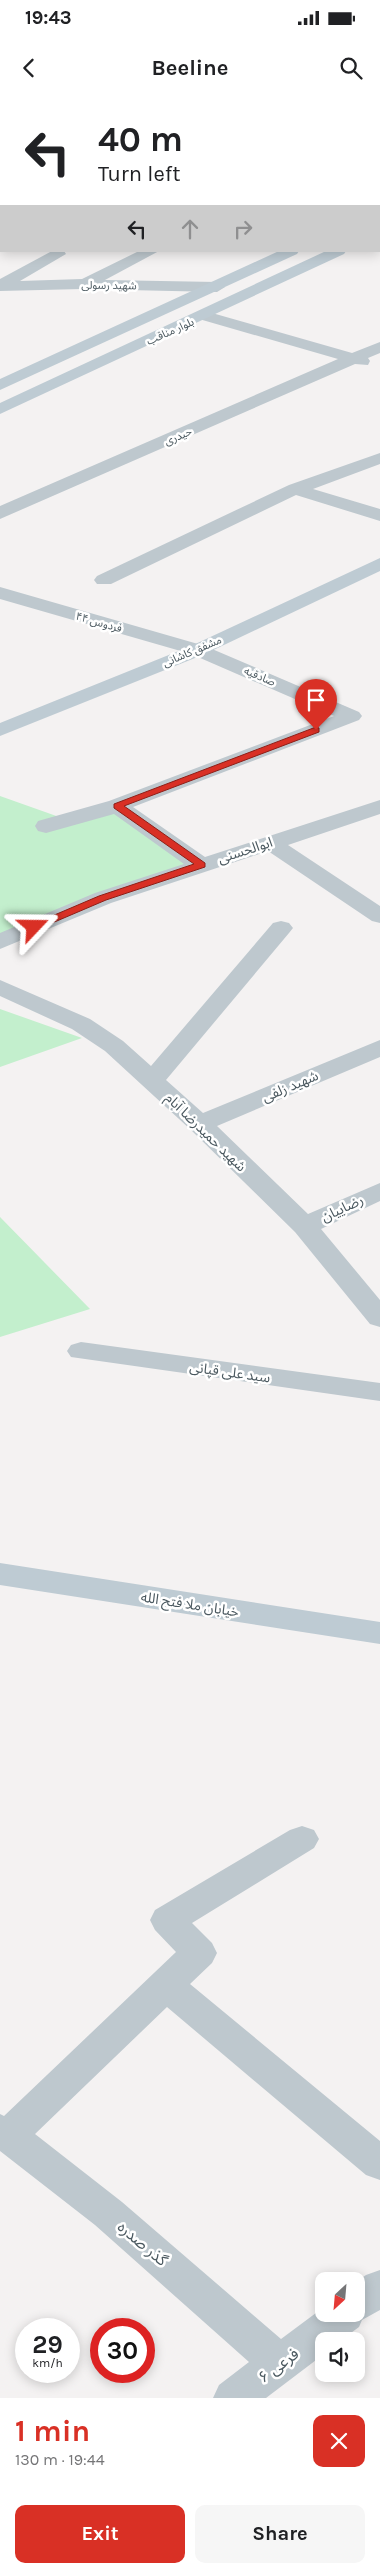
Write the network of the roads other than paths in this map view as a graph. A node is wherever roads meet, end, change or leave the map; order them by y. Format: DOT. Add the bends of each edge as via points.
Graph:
graph roads {
  1 [pos="150,252"];
  2 [pos="290,252"];
  3 [pos="337,252"];
  4 [pos="52,253"];
  5 [pos="82,284"];
  6 [pos="0,286"];
  7 [pos="217,287"];
  8 [pos="205,316"];
  9 [pos="380,347"];
  10 [pos="356,360"];
  11 [pos="380,367"];
  12 [pos="0,385"];
  13 [pos="0,409"];
  14 [pos="380,458"];
  15 [pos="296,489"];
  16 [pos="0,513"];
  17 [pos="380,515"];
  18 [pos="380,564"];
  19 [pos="104,580"];
  20 [pos="2,595"];
  21 [pos="198,650"];
  22 [pos="0,730"];
  23 [pos="117,806"];
  24 [pos="380,807"];
  25 [pos="46,826"];
  26 [pos="269,842"];
  27 [pos="201,865"];
  28 [pos="380,916"];
  29 [pos="281,928"];
  30 [pos="0,942"];
  31 [pos="0,986"];
  32 [pos="380,1048"];
  33 [pos="152,1081"];
  34 [pos="200,1124"];
  35 [pos="380,1191"];
  36 [pos="305,1226"];
  37 [pos="380,1318"];
  38 [pos="81,1351"];
  39 [pos="380,1392"];
  40 [pos="0,1574"];
  41 [pos="380,1633"];
  42 [pos="302,1839"];
  43 [pos="166,1985"];
  44 [pos="4,2133"];
  45 [pos="380,2164"];
  46 [pos="380,2287"];
  47 [pos="365,2298"];
  48 [pos="335,2322"];
  49 [pos="280,2364"];
  50 [pos="234,2398"];
  1 -- 5 [label="street"];
  2 -- 7 [label="street, بلوار مناقب"];
  3 -- 8 [label="street, بلوار مناقب"];
  4 -- 6 [label="street"];
  5 -- 6 [label="street, شهید رسولی"];
  5 -- 7 [label="street, شهید رسولی"];
  7 -- 12 [label="street, بلوار مناقب"];
  8 -- 10 [label="street"];
  8 -- 13 [label="street, بلوار مناقب"];
  9 -- 10 [label="street, حیدری"];
  10 -- 11 [label="street"];
  10 -- 16 [label="street, حیدری"];
  14 -- 15 [label="street"];
  15 -- 17 [label="street"];
  15 -- 19 [label="street"];
  18 -- 21 [label="street, مشفق کاشانی"];
  20 -- 21 [label="street, فردوس ۴۴"];
  21 -- 22 [label="street, مشفق کاشانی"];
  21 -- 23 [label="street, صادقیه" via="352,716"];
  23 -- 25 [label="street, صادقیه"];
  23 -- 27 [label="street"];
  24 -- 26 [label="street, ابوالحسنی"];
  26 -- 27 [label="street, ابوالحسنی"];
  26 -- 28 [label="street"];
  27 -- 30 [label="street, ابوالحسنی" via="103,898"];
  29 -- 33 [label="street"];
  31 -- 33 [label="street, شهید حمیدرضا آبام" via="81,1024 114,1046"];
  32 -- 34 [label="street, شهید زلفی"];
  33 -- 34 [label="street, شهید حمیدرضا آبام"];
  34 -- 36 [label="street, شهید حمیدرضا آبام"];
  35 -- 36 [label="street, رضاییان"];
  36 -- 37 [label="street, شهید حمیدرضا آبام"];
  38 -- 39 [label="street, سید علی قپانی"];
  40 -- 41 [label="street, خیابان ملا فتح الله"];
  42 -- 43 [label="street" via="168,1920 199,1953"];
  43 -- 44 [label="street"];
  43 -- 45 [label="street"];
  44 -- 49 [label="street, گذر صدره" via="53,2168 147,2245"];
  46 -- 47 [label="street"];
  48 -- 49 [label="street, فرعی ۶"];
  49 -- 50 [label="street, فرعی ۶"];
}
